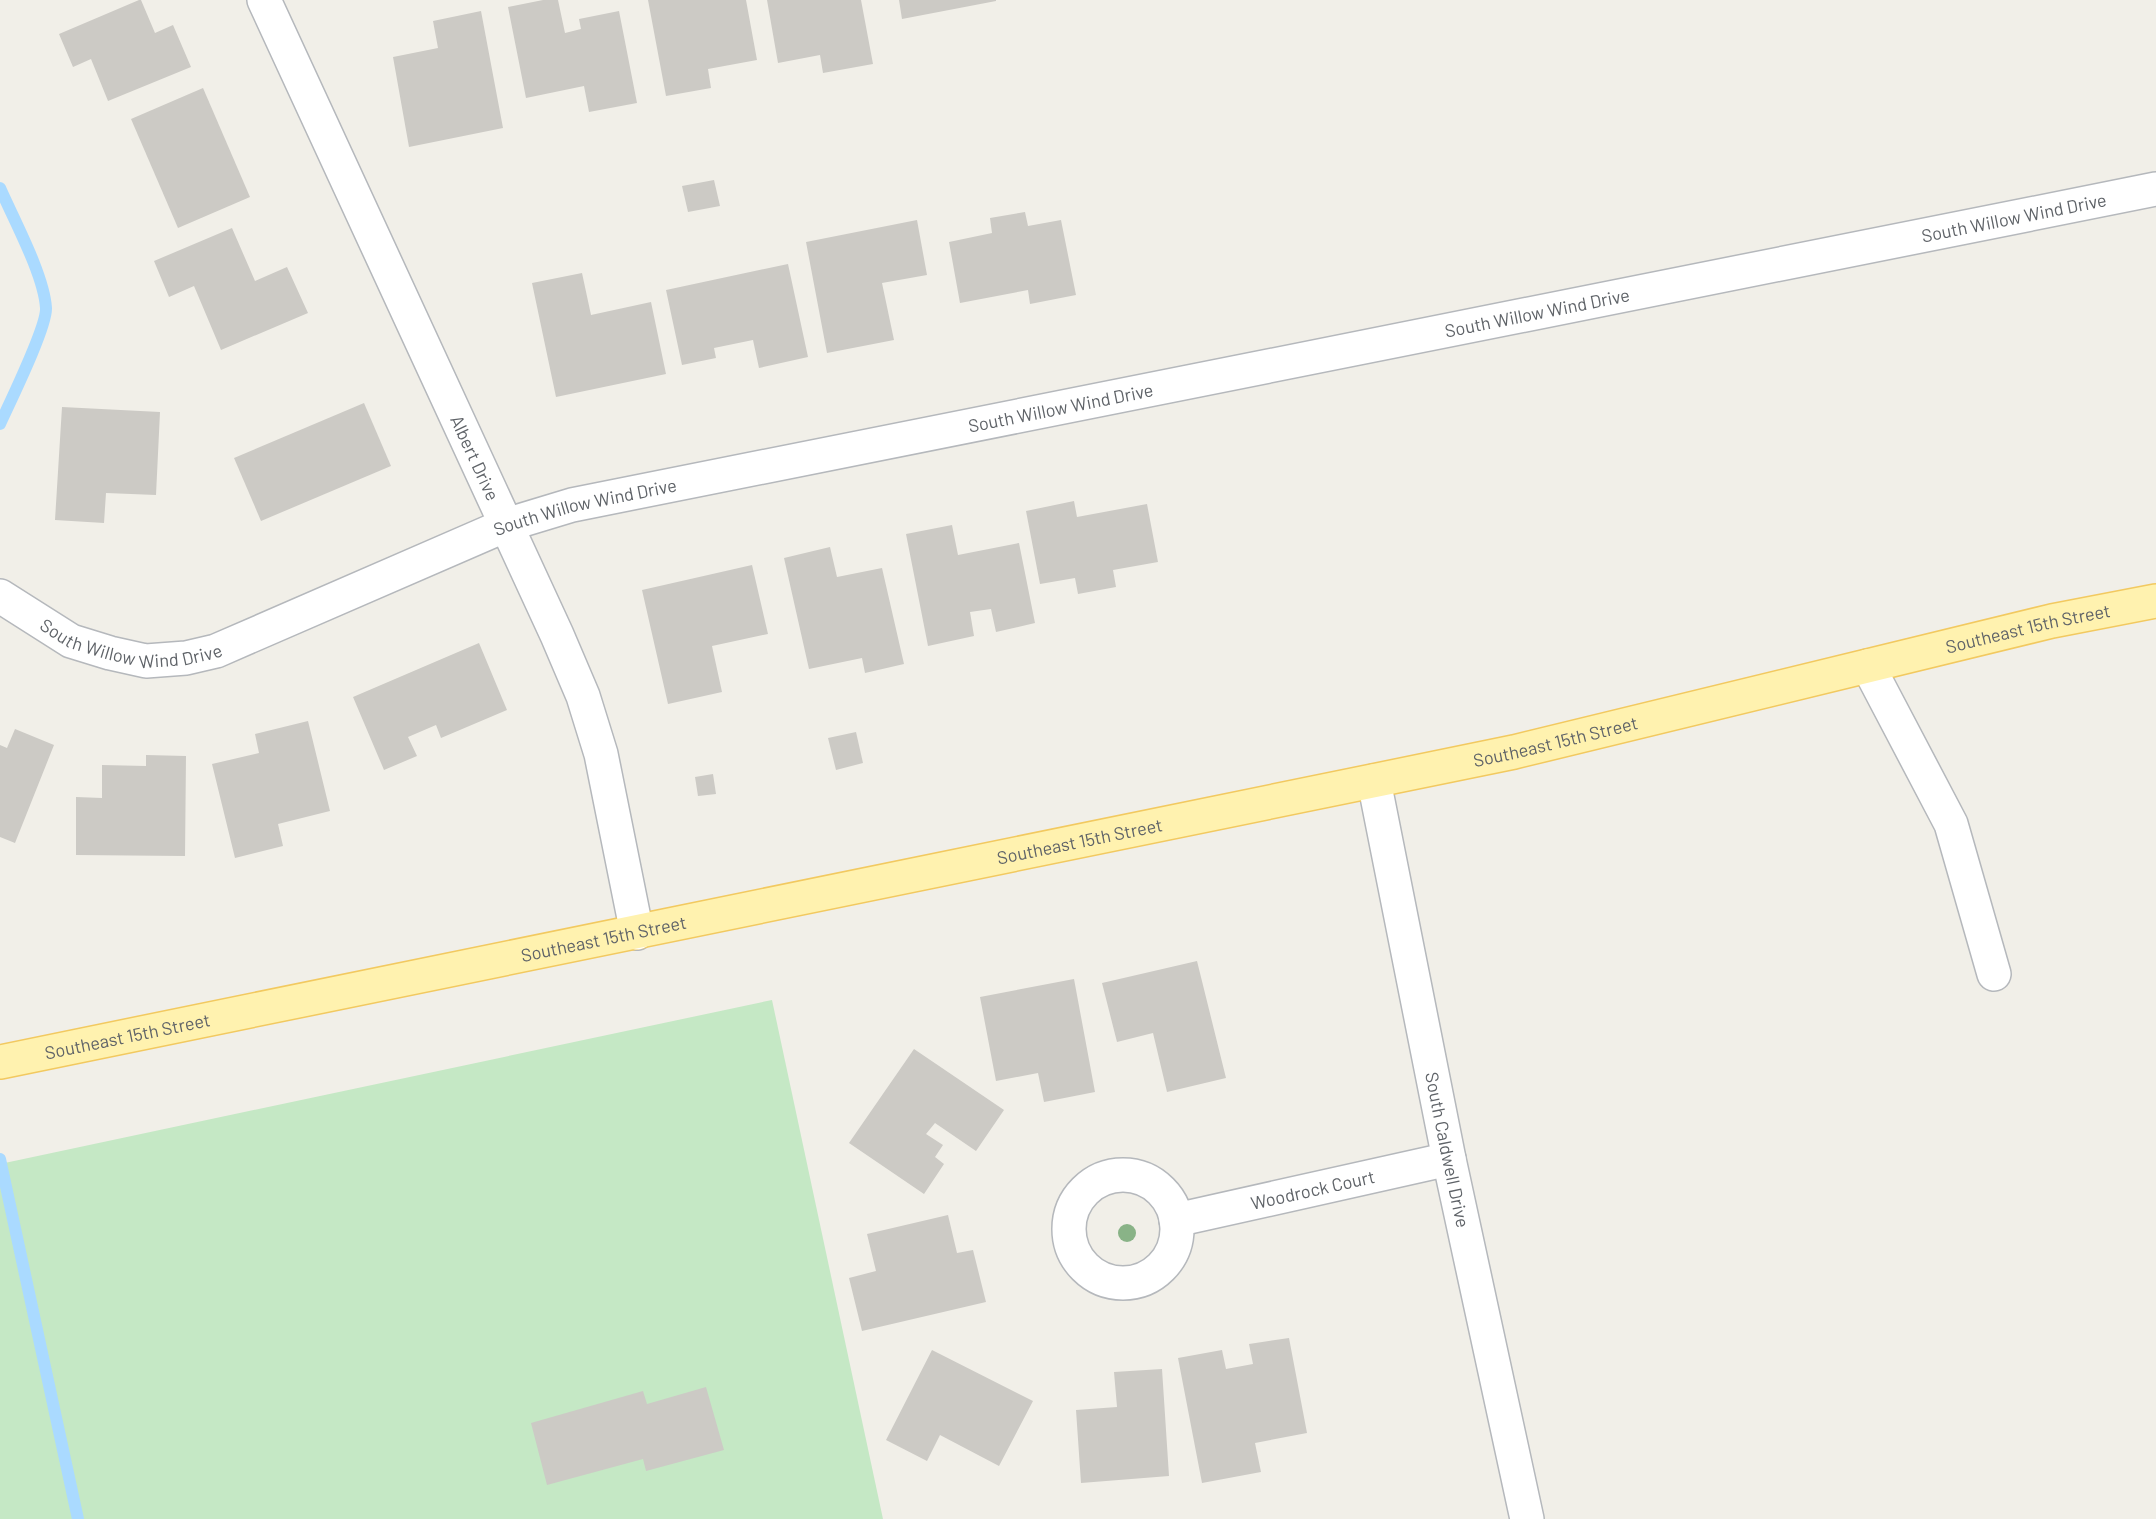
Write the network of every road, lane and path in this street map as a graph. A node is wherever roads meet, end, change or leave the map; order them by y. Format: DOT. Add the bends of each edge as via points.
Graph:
graph roads {
  1 [pos="264,0"];
  2 [pos="2156,189"];
  3 [pos="506,525"];
  4 [pos="0,596"];
  5 [pos="2156,601"];
  6 [pos="1868,666"];
  7 [pos="1374,781"];
  8 [pos="637,933"];
  9 [pos="1994,974"];
  10 [pos="0,1062"];
  11 [pos="1449,1159"];
  12 [pos="1176,1220"];
  13 [pos="1527,1519"];
  1 -- 3 [label="street, Albert Drive"];
  2 -- 3 [label="street, South Willow Wind Drive" via="584,503"];
  3 -- 4 [label="street, South Willow Wind Drive" via="216,651 186,658 146,660 71,641"];
  3 -- 8 [label="street, Albert Drive" via="583,696 601,754"];
  5 -- 6 [label="main road, Southeast 15th Street" via="2052,621"];
  6 -- 7 [label="main road, Southeast 15th Street" via="1514,752"];
  6 -- 9 [label="street" via="1951,824"];
  7 -- 8 [label="main road, Southeast 15th Street"];
  7 -- 11 [label="street, South Caldwell Drive"];
  8 -- 10 [label="main road, Southeast 15th Street"];
  11 -- 12 [label="street, Woodrock Court"];
  11 -- 13 [label="street, South Caldwell Drive"];
}
